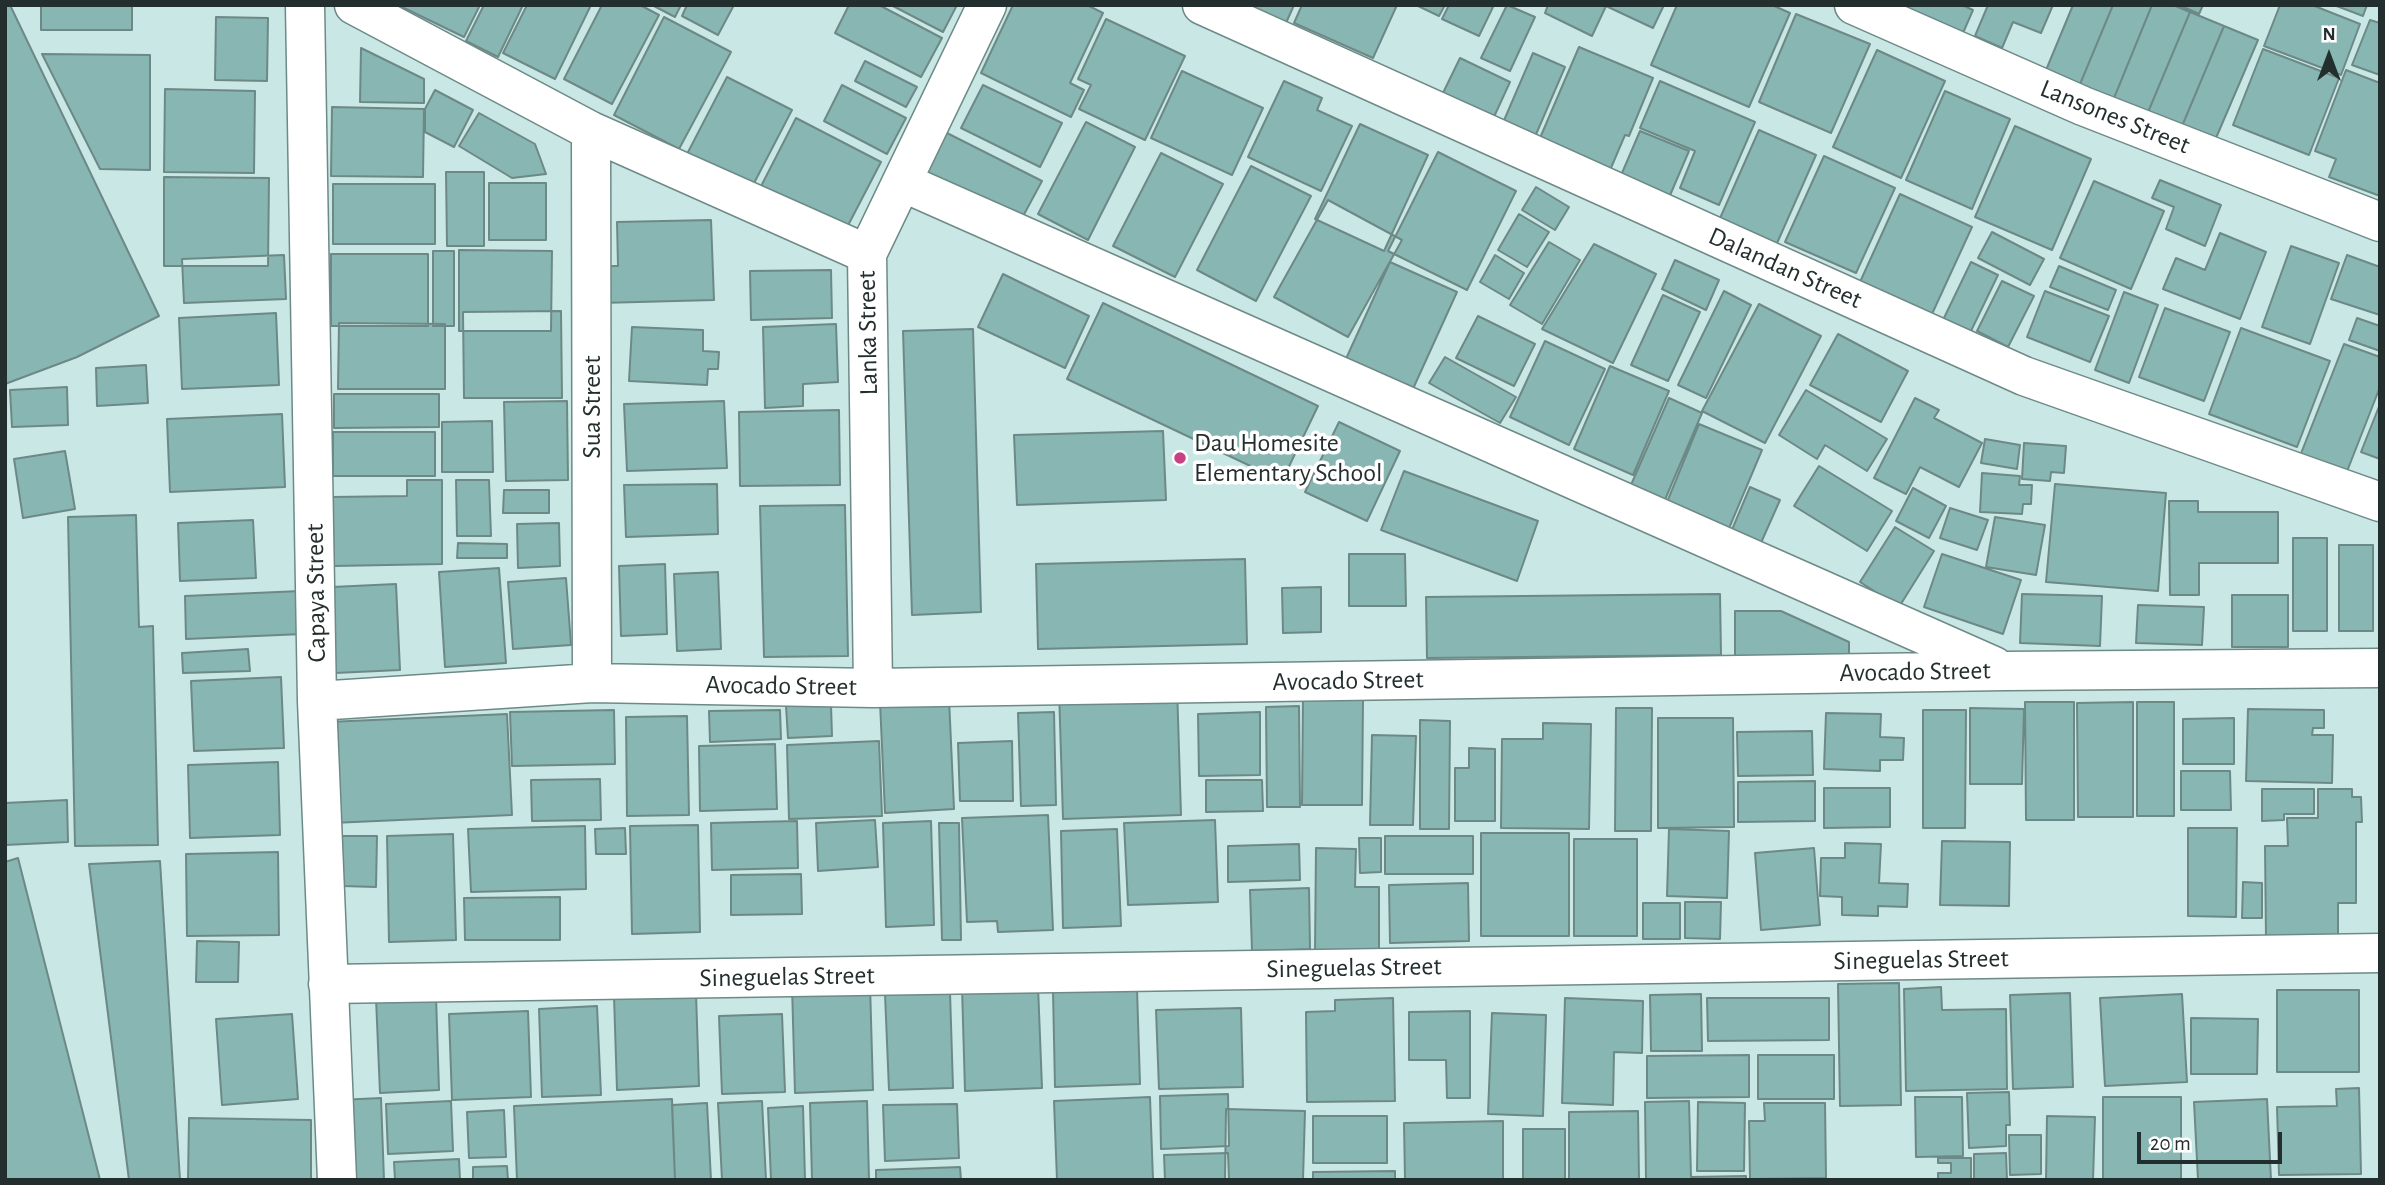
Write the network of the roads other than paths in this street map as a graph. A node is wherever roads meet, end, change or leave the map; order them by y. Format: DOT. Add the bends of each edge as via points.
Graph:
graph roads {
  1 [pos="305,5"];
  2 [pos="354,5"];
  3 [pos="987,5"];
  4 [pos="1202,5"];
  5 [pos="1854,5"];
  6 [pos="591,131"];
  7 [pos="902,182"];
  8 [pos="2380,222"];
  9 [pos="867,254"];
  10 [pos="2380,502"];
  11 [pos="2380,668"];
  12 [pos="2006,671"];
  13 [pos="592,683"];
  14 [pos="873,688"];
  15 [pos="317,701"];
  16 [pos="2380,953"];
  17 [pos="328,984"];
  18 [pos="337,1180"];
  1 -- 15 [label="street, Capaya Street"];
  2 -- 6 [label="street"];
  3 -- 7 [label="street, Lanka Street"];
  4 -- 10 [label="street, Dalandan Street" via="2024,376"];
  5 -- 8 [label="street, Lansones Street" via="2083,106"];
  6 -- 9 [label="street"];
  6 -- 13 [label="street, Sua Street"];
  7 -- 9 [label="street, Lanka Street"];
  7 -- 12 [label="street"];
  9 -- 14 [label="street, Lanka Street"];
  11 -- 12 [label="street, Avocado Street"];
  12 -- 14 [label="street, Avocado Street"];
  13 -- 14 [label="street, Avocado Street"];
  13 -- 15 [label="street, Avocado Street"];
  15 -- 17 [label="street, Capaya Street"];
  16 -- 17 [label="street, Sineguelas Street"];
  17 -- 18 [label="street, Capaya Street"];
}
